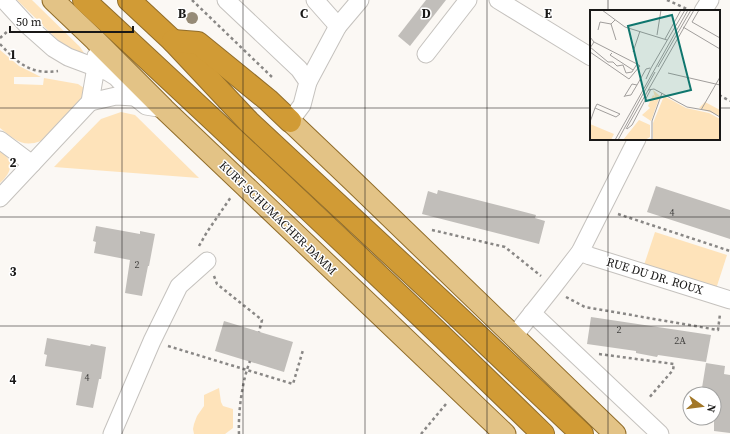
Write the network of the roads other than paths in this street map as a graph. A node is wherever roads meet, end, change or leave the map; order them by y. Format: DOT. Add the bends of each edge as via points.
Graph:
graph roads {
  1 [pos="4,0"];
  2 [pos="53,0"];
  3 [pos="84,0"];
  4 [pos="129,0"];
  5 [pos="226,0"];
  6 [pos="315,0"];
  7 [pos="360,0"];
  8 [pos="468,0"];
  9 [pos="498,0"];
  10 [pos="710,0"];
  11 [pos="695,10"];
  12 [pos="338,26"];
  13 [pos="95,40"];
  14 [pos="173,41"];
  15 [pos="426,54"];
  16 [pos="590,56"];
  17 [pos="96,67"];
  18 [pos="308,82"];
  19 [pos="135,97"];
  20 [pos="90,102"];
  21 [pos="164,109"];
  22 [pos="290,121"];
  23 [pos="0,140"];
  24 [pos="636,140"];
  25 [pos="32,164"];
  26 [pos="0,198"];
  27 [pos="580,252"];
  28 [pos="202,256"];
  29 [pos="726,305"];
  30 [pos="532,314"];
  31 [pos="514,336"];
  32 [pos="112,434"];
  33 [pos="505,434"];
  34 [pos="543,434"];
  35 [pos="582,434"];
  36 [pos="615,434"];
  37 [pos="660,434"];
  1 -- 17 [label="street" via="53,48 68,57"];
  2 -- 13 [label="main road, KURT-SCHUMACHER-DAMM"];
  3 -- 34 [label="highway" via="249,153"];
  4 -- 14 [label="highway"];
  5 -- 18 [label="street" via="299,69"];
  6 -- 12 [label="street"];
  7 -- 12 [label="street"];
  8 -- 15 [label="street"];
  9 -- 16 [label="street"];
  10 -- 11 [label="street"];
  12 -- 18 [label="street"];
  13 -- 17 [label="street"];
  13 -- 21 [label="main road, KURT-SCHUMACHER-DAMM"];
  14 -- 22 [label="highway" via="198,43"];
  14 -- 35 [label="highway" via="249,122"];
  17 -- 19 [label="street" via="116,77"];
  17 -- 20 [label="street"];
  18 -- 22 [label="street" via="302,105"];
  19 -- 20 [label="street" via="116,96"];
  19 -- 21 [label="street" via="146,106"];
  20 -- 25 [label="street"];
  21 -- 33 [label="main road, KURT-SCHUMACHER-DAMM"];
  22 -- 31 [label="main road"];
  23 -- 25 [label="street"];
  24 -- 27 [label="street"];
  25 -- 26 [label="street"];
  27 -- 29 [label="street, RUE DU DR. ROUX"];
  27 -- 30 [label="street"];
  28 -- 32 [label="street" via="179,286"];
  30 -- 31 [label="street"];
  30 -- 37 [label="street"];
  31 -- 36 [label="main road"];
}
